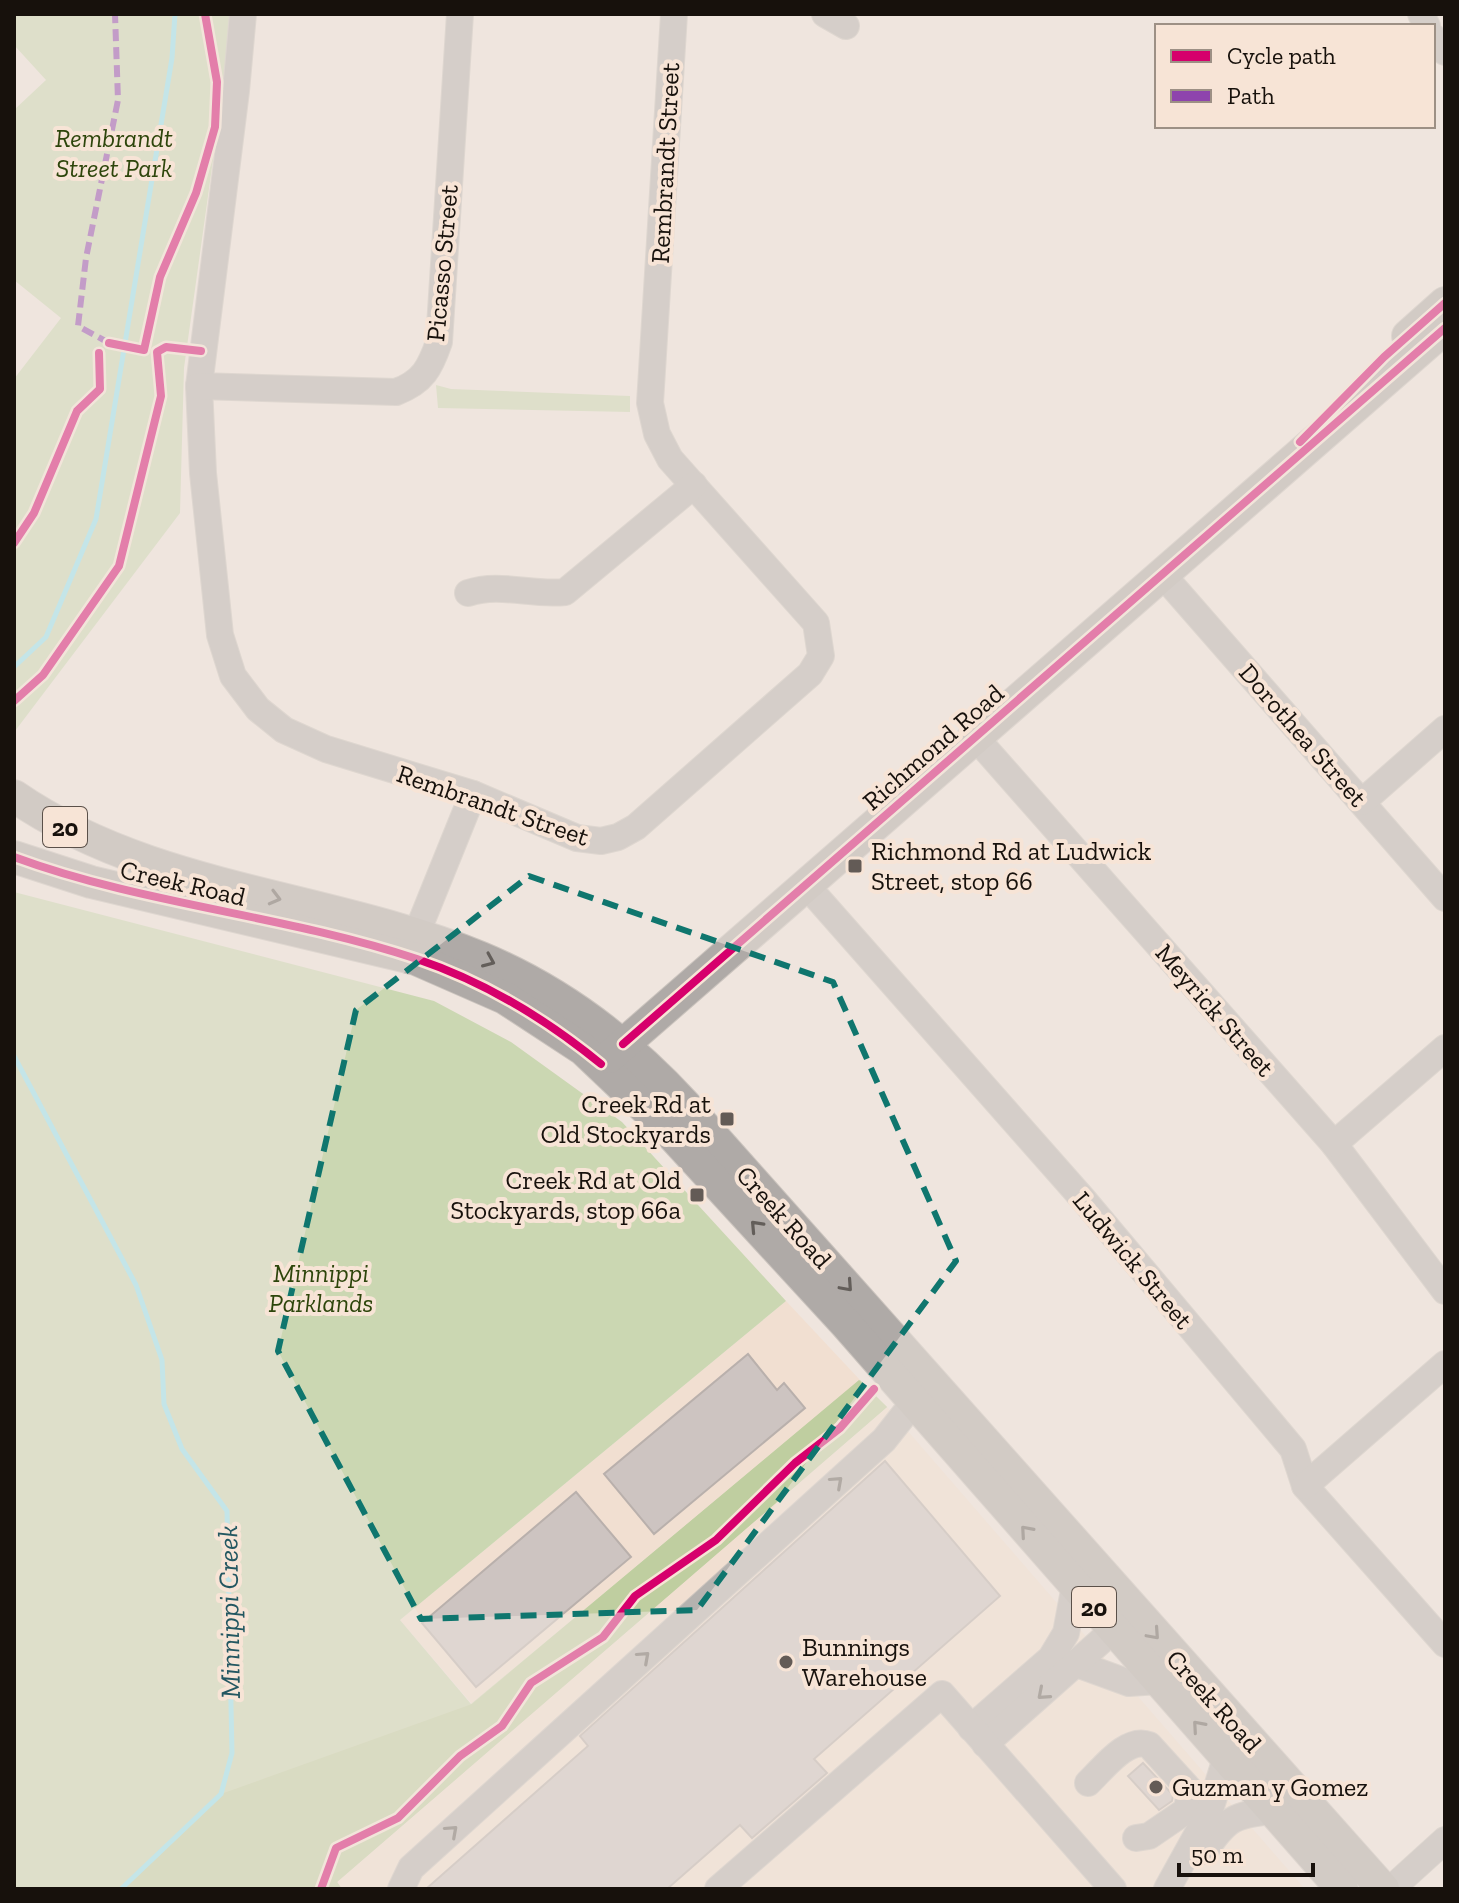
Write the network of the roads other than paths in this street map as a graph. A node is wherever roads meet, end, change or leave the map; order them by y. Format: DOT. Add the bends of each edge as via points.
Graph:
graph roads {
  1 [pos="243,14"];
  2 [pos="460,14"];
  3 [pos="674,14"];
  4 [pos="1445,303"];
  5 [pos="1435,325"];
  6 [pos="199,386"];
  7 [pos="694,485"];
  8 [pos="1161,573"];
  9 [pos="468,593"];
  10 [pos="1445,729"];
  11 [pos="975,737"];
  12 [pos="473,794"];
  13 [pos="14,796"];
  14 [pos="1362,802"];
  15 [pos="74,831"];
  16 [pos="14,857"];
  17 [pos="66,875"];
  18 [pos="806,885"];
  19 [pos="1445,898"];
  20 [pos="416,935"];
  21 [pos="1445,1048"];
  22 [pos="612,1054"];
  23 [pos="1334,1144"];
  24 [pos="1445,1291"];
  25 [pos="1445,1364"];
  26 [pos="914,1402"];
  27 [pos="1305,1486"];
  28 [pos="1075,1585"];
  29 [pos="1116,1591"];
  30 [pos="1113,1628"];
  31 [pos="1445,1644"];
  32 [pos="1077,1664"];
  33 [pos="1159,1681"];
  34 [pos="978,1736"];
  35 [pos="1226,1758"];
  36 [pos="1088,1783"];
  37 [pos="1273,1811"];
  38 [pos="1136,1838"];
  39 [pos="1445,1840"];
  40 [pos="401,1889"];
  41 [pos="718,1889"];
  42 [pos="1113,1889"];
  43 [pos="1167,1889"];
  44 [pos="1179,1889"];
  45 [pos="1342,1889"];
  46 [pos="1383,1889"];
  47 [pos="1391,1889"];
  1 -- 6 [label="street, Rembrandt Street"];
  2 -- 6 [label="street, Picasso Street" via="439,342 429,371 396,392"];
  3 -- 7 [label="street, Rembrandt Street" via="650,403 670,459"];
  4 -- 5 [label="main road, Richmond Road"];
  5 -- 8 [label="main road, Richmond Road"];
  6 -- 12 [label="street, Rembrandt Street" via="220,635 233,676 258,709 284,730 326,749"];
  7 -- 9 [label="street" via="565,592 486,587"];
  7 -- 12 [label="street, Rembrandt Street" via="816,623 821,656 810,674 636,827 618,837 577,838"];
  8 -- 11 [label="main road, Richmond Road"];
  8 -- 14 [label="street, Dorothea Street"];
  10 -- 14 [label="street"];
  11 -- 18 [label="main road, Richmond Road"];
  11 -- 23 [label="street, Meyrick Street"];
  12 -- 20 [label="street"];
  13 -- 15 [label="main road, Creek Road / 20"];
  14 -- 19 [label="street, Dorothea Street"];
  15 -- 17 [label="main road" via="63,848"];
  15 -- 20 [label="main road, Creek Road / 20, one-way" via="177,872"];
  16 -- 17 [label="main road, Creek Road / 20"];
  17 -- 22 [label="main road, Creek Road / 20" via="416,959"];
  18 -- 22 [label="main road, Richmond Road"];
  18 -- 27 [label="street, Ludwick Street" via="1083,1199 1293,1449"];
  20 -- 22 [label="main road, Creek Road / 20, one-way" via="509,970 561,999"];
  21 -- 23 [label="street"];
  26 -- 22 [label="main road, Creek Road / 20, one-way" via="674,1137"];
  22 -- 29 [label="main road, Creek Road / 20, one-way" via="685,1105"];
  23 -- 24 [label="street, Meyrick Street"];
  25 -- 27 [label="street"];
  28 -- 26 [label="main road, Creek Road / 20, one-way"];
  40 -- 26 [label="street, one-way" via="411,1868 884,1440"];
  27 -- 31 [label="street, Ludwick Street"];
  28 -- 30 [label="main road, Creek Road / 20"];
  28 -- 34 [label="street" via="1066,1633 1051,1658"];
  29 -- 30 [label="street"];
  29 -- 46 [label="main road, Creek Road / 20, one-way"];
  30 -- 32 [label="street"];
  30 -- 33 [label="main road, Creek Road / 20"];
  32 -- 33 [label="street" via="1129,1683"];
  32 -- 34 [label="street, one-way"];
  35 -- 33 [label="main road, Creek Road / 20, one-way"];
  34 -- 41 [label="street" via="942,1694"];
  34 -- 42 [label="street"];
  35 -- 37 [label="main road, Creek Road / 20"];
  35 -- 43 [label="street" via="1209,1813"];
  36 -- 38 [label="street" via="1140,1741 1190,1790 1187,1810 1149,1836"];
  37 -- 44 [label="street" via="1249,1813 1224,1824"];
  37 -- 45 [label="main road, Creek Road / 20"];
  39 -- 47 [label="street"];
}
